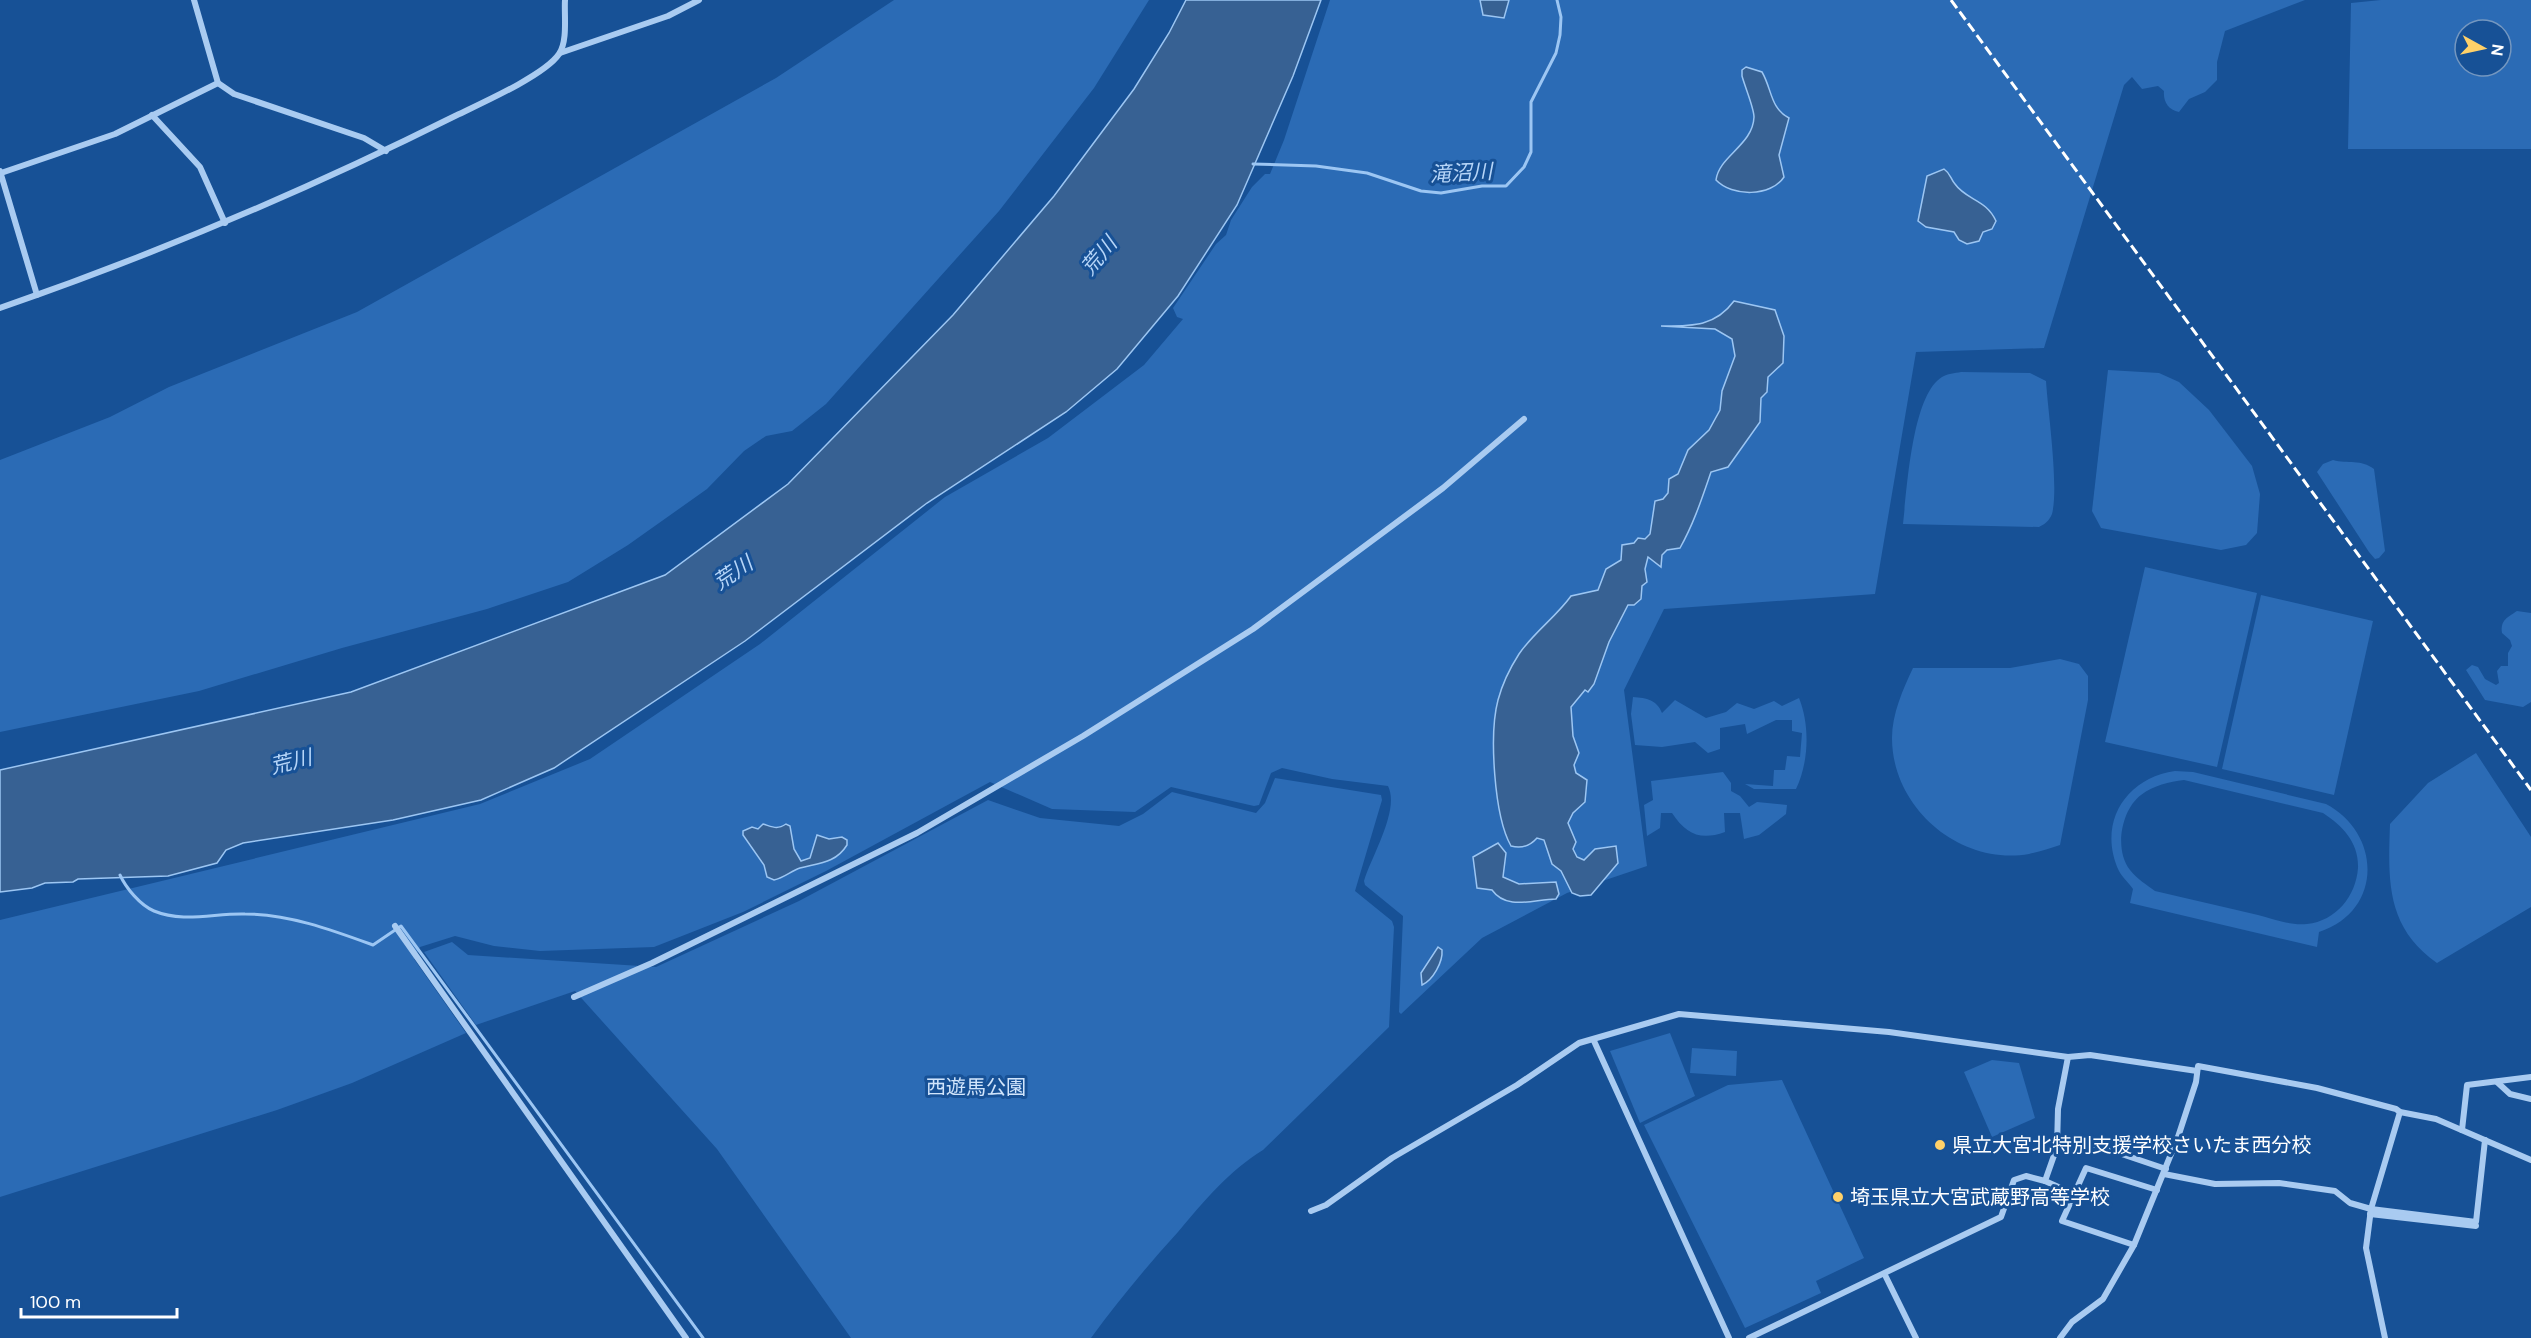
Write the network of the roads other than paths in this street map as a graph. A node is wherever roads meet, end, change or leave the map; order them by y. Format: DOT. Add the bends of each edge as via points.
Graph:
graph roads {
  1 [pos="194,0"];
  2 [pos="565,0"];
  3 [pos="699,0"];
  4 [pos="560,53"];
  5 [pos="218,82"];
  6 [pos="152,115"];
  7 [pos="386,151"];
  8 [pos="0,172"];
  9 [pos="225,223"];
  10 [pos="37,295"];
  11 [pos="0,308"];
  12 [pos="1524,419"];
  13 [pos="395,926"];
  14 [pos="574,997"];
  15 [pos="1594,1041"];
  16 [pos="2068,1057"];
  17 [pos="2197,1071"];
  18 [pos="2531,1077"];
  19 [pos="2497,1082"];
  20 [pos="2531,1099"];
  21 [pos="2400,1112"];
  22 [pos="2462,1130"];
  23 [pos="2485,1140"];
  24 [pos="2089,1143"];
  25 [pos="2531,1160"];
  26 [pos="2165,1172"];
  27 [pos="2045,1181"];
  28 [pos="2157,1190"];
  29 [pos="2074,1194"];
  30 [pos="1311,1211"];
  31 [pos="2370,1212"];
  32 [pos="2476,1226"];
  33 [pos="2134,1245"];
  34 [pos="1885,1275"];
  35 [pos="686,1338"];
  36 [pos="1729,1338"];
  37 [pos="1749,1338"];
  38 [pos="1916,1338"];
  39 [pos="2060,1338"];
  40 [pos="2385,1338"];
  1 -- 5 [label="street"];
  2 -- 4 [label="street"];
  3 -- 4 [label="street" via="669,16"];
  4 -- 7 [label="street" via="533,74"];
  5 -- 6 [label="street"];
  5 -- 7 [label="street" via="234,94 363,138"];
  6 -- 8 [label="street" via="115,134"];
  6 -- 9 [label="street" via="201,167"];
  7 -- 9 [label="street"];
  8 -- 10 [label="street"];
  9 -- 10 [label="street"];
  10 -- 11 [label="street"];
  12 -- 14 [label="street" via="1443,488 1253,629 1083,736 917,833 663,958"];
  13 -- 35 [label="street"];
  15 -- 16 [label="street" via="1679,1014 1889,1032"];
  15 -- 30 [label="street" via="1565,1051 1517,1085"];
  15 -- 36 [label="street"];
  16 -- 17 [label="street" via="2090,1055"];
  16 -- 27 [label="street" via="2058,1109 2057,1147"];
  17 -- 21 [label="street" via="2198,1066 2294,1083"];
  17 -- 26 [label="street"];
  18 -- 19 [label="street"];
  19 -- 20 [label="street" via="2510,1094"];
  19 -- 22 [label="street" via="2467,1086"];
  21 -- 22 [label="street" via="2436,1119"];
  21 -- 31 [label="street"];
  22 -- 23 [label="street"];
  23 -- 25 [label="street"];
  23 -- 31 [label="street" via="2476,1222"];
  24 -- 26 [label="street"];
  26 -- 28 [label="street"];
  26 -- 31 [label="street" via="2215,1184 2279,1183 2335,1191"];
  27 -- 29 [label="street"];
  27 -- 34 [label="street" via="2026,1176 2014,1180 2001,1217"];
  28 -- 29 [label="street" via="2086,1168"];
  28 -- 33 [label="street"];
  29 -- 33 [label="street" via="2062,1221"];
  31 -- 32 [label="street"];
  31 -- 40 [label="street" via="2366,1248"];
  33 -- 39 [label="street" via="2103,1299 2072,1322"];
  34 -- 37 [label="street"];
  34 -- 38 [label="street"];
}
